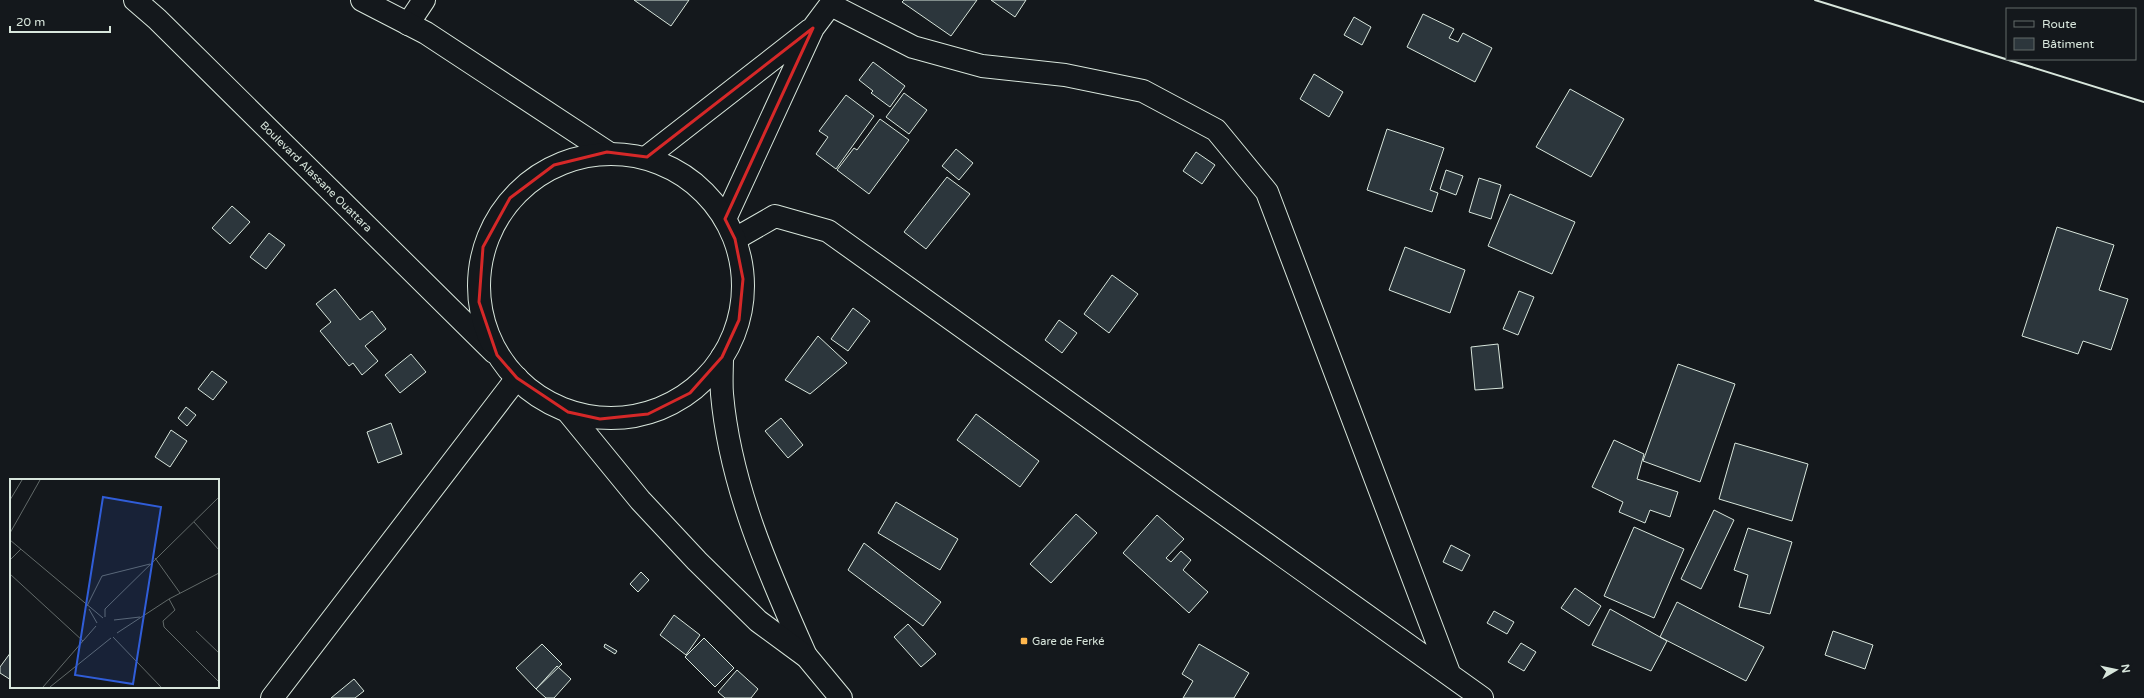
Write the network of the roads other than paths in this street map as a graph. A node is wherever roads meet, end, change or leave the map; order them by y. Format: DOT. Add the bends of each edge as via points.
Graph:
graph roads {
  1 [pos="135,0"];
  2 [pos="362,0"];
  3 [pos="424,0"];
  4 [pos="832,2"];
  5 [pos="408,24"];
  6 [pos="813,28"];
  7 [pos="607,152"];
  8 [pos="647,157"];
  9 [pos="725,219"];
  10 [pos="735,240"];
  11 [pos="497,355"];
  12 [pos="722,358"];
  13 [pos="517,378"];
  14 [pos="568,412"];
  15 [pos="807,657"];
  16 [pos="1449,673"];
  17 [pos="272,698"];
  18 [pos="841,698"];
  19 [pos="1482,698"];
  1 -- 11 [label="street, Boulevard Alassane Ouattara"];
  2 -- 5 [label="street"];
  3 -- 5 [label="street"];
  4 -- 6 [label="street"];
  4 -- 16 [label="street" via="913,47 982,66 1065,75 1143,91 1216,130 1267,192"];
  5 -- 7 [label="street" via="426,33"];
  6 -- 8 [label="street"];
  6 -- 9 [label="street"];
  7 -- 8 [label="street"];
  7 -- 11 [label="street" via="554,165 510,198 484,247 480,286 479,302"];
  8 -- 9 [label="street" via="692,181"];
  9 -- 10 [label="street"];
  10 -- 12 [label="street" via="743,279 739,320"];
  10 -- 16 [label="street" via="775,216 828,231"];
  11 -- 13 [label="street, Boulevard Alassane Ouattara"];
  12 -- 14 [label="street" via="690,393 648,414 600,419"];
  12 -- 15 [label="street" via="722,394 739,484 754,532"];
  13 -- 14 [label="street, Boulevard Alassane Ouattara"];
  13 -- 17 [label="street"];
  14 -- 15 [label="street" via="635,494 697,562 758,621"];
  15 -- 18 [label="street"];
  16 -- 19 [label="street"];
}
